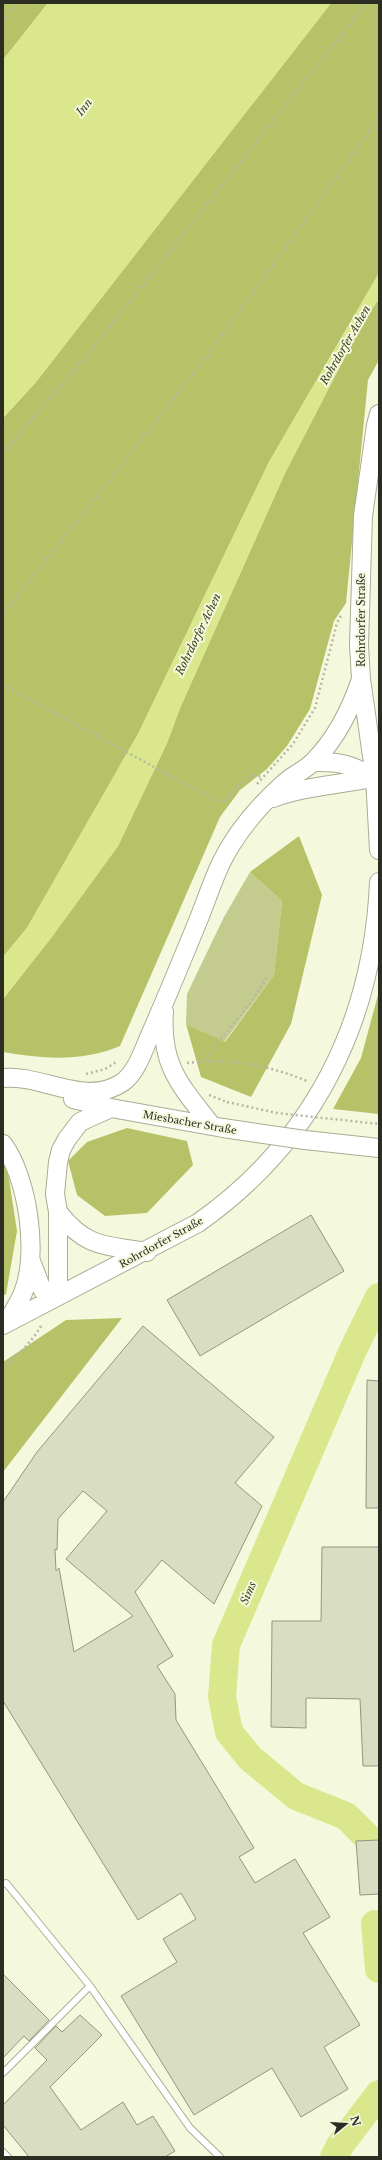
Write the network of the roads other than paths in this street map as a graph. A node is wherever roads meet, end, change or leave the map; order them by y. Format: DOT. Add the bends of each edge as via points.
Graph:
graph roads {
  1 [pos="379,414"];
  2 [pos="361,679"];
  3 [pos="313,762"];
  4 [pos="375,777"];
  5 [pos="268,800"];
  6 [pos="379,850"];
  7 [pos="379,882"];
  8 [pos="165,1001"];
  9 [pos="3,1078"];
  10 [pos="3,1082"];
  11 [pos="110,1108"];
  12 [pos="218,1127"];
  13 [pos="3,1144"];
  14 [pos="379,1148"];
  15 [pos="58,1212"];
  16 [pos="146,1252"];
  17 [pos="31,1260"];
  18 [pos="53,1298"];
  19 [pos="5,1324"];
  20 [pos="3,1884"];
  21 [pos="90,1986"];
  22 [pos="3,2074"];
  23 [pos="3,2152"];
  24 [pos="8,2157"];
  25 [pos="220,2157"];
  1 -- 2 [label="main road, Rohrdorfer Straße" via="363,516 359,645"];
  2 -- 3 [label="main road" via="346,716 334,737"];
  2 -- 4 [label="main road, Rohrdorfer Straße"];
  3 -- 4 [label="main road" via="343,763"];
  3 -- 5 [label="main road" via="281,786"];
  4 -- 5 [label="main road" via="349,784 292,791"];
  4 -- 6 [label="main road, Rohrdorfer Straße"];
  5 -- 8 [label="main road" via="253,812 236,835 221,864"];
  7 -- 16 [label="main road, Rohrdorfer Straße" via="378,916 371,962 356,1012 324,1087 278,1152 225,1204 198,1223"];
  8 -- 9 [label="main road" via="131,1073 125,1081 112,1089 97,1092 69,1090 16,1077"];
  8 -- 12 [label="main road" via="165,1050 176,1078"];
  10 -- 11 [label="main road, Miesbacher Straße"];
  11 -- 12 [label="main road, Miesbacher Straße"];
  11 -- 15 [label="main road" via="80,1122 66,1139 58,1162 55,1194"];
  12 -- 14 [label="main road, Miesbacher Straße, bridge"];
  13 -- 17 [label="main road" via="17,1171 24,1195"];
  15 -- 16 [label="main road" via="80,1236 94,1243"];
  15 -- 18 [label="main road"];
  16 -- 18 [label="main road, Rohrdorfer Straße"];
  17 -- 18 [label="main road" via="41,1287"];
  17 -- 19 [label="main road" via="23,1292"];
  18 -- 19 [label="main road, Rohrdorfer Straße"];
  20 -- 21 [label="lane" via="6,1883"];
  21 -- 22 [label="lane"];
  21 -- 25 [label="lane" via="190,2128"];
  23 -- 24 [label="lane"];
}
